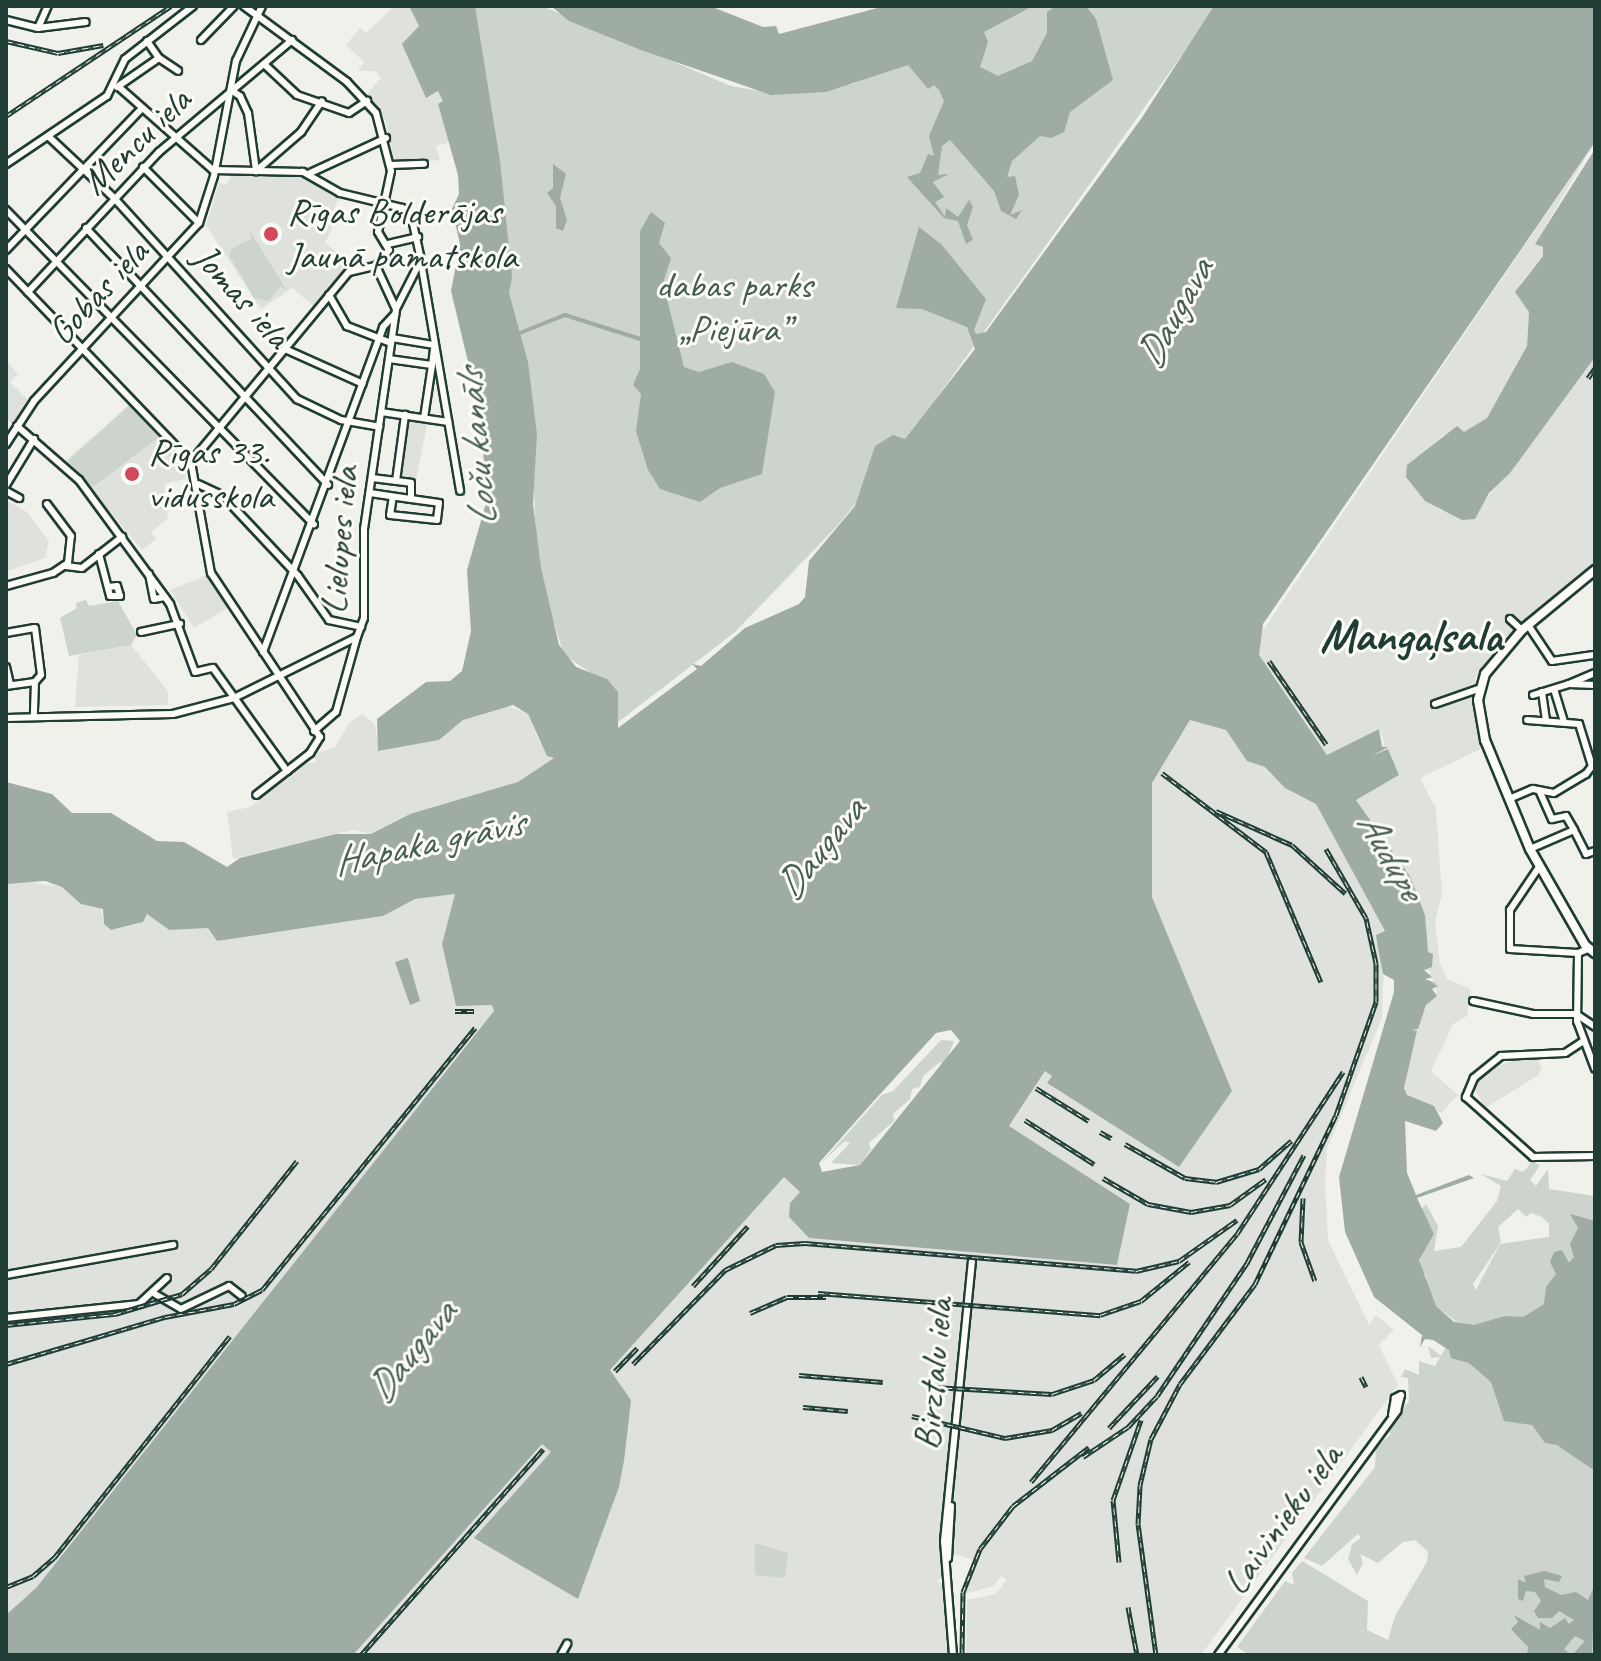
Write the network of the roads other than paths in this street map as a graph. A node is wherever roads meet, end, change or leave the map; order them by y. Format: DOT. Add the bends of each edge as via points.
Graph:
graph roads {
  1 [pos="46,6"];
  2 [pos="193,6"];
  3 [pos="234,6"];
  4 [pos="244,6"];
  5 [pos="262,6"];
  6 [pos="258,14"];
  7 [pos="6,20"];
  8 [pos="86,22"];
  9 [pos="38,28"];
  10 [pos="201,40"];
  11 [pos="292,40"];
  12 [pos="147,41"];
  13 [pos="159,58"];
  14 [pos="264,64"];
  15 [pos="178,71"];
  16 [pos="117,87"];
  17 [pos="231,90"];
  18 [pos="322,101"];
  19 [pos="367,101"];
  20 [pos="142,108"];
  21 [pos="48,136"];
  22 [pos="174,138"];
  23 [pos="386,138"];
  24 [pos="6,164"];
  25 [pos="424,164"];
  26 [pos="391,165"];
  27 [pos="143,167"];
  28 [pos="84,170"];
  29 [pos="216,170"];
  30 [pos="256,171"];
  31 [pos="308,174"];
  32 [pos="114,198"];
  33 [pos="385,203"];
  34 [pos="6,210"];
  35 [pos="199,223"];
  36 [pos="86,228"];
  37 [pos="25,229"];
  38 [pos="418,237"];
  39 [pos="388,244"];
  40 [pos="6,250"];
  41 [pos="170,257"];
  42 [pos="421,260"];
  43 [pos="56,261"];
  44 [pos="376,266"];
  45 [pos="6,269"];
  46 [pos="142,286"];
  47 [pos="28,292"];
  48 [pos="329,295"];
  49 [pos="395,312"];
  50 [pos="111,319"];
  51 [pos="379,340"];
  52 [pos="391,341"];
  53 [pos="435,345"];
  54 [pos="82,349"];
  55 [pos="285,349"];
  56 [pos="389,359"];
  57 [pos="432,365"];
  58 [pos="270,369"];
  59 [pos="429,383"];
  60 [pos="363,384"];
  61 [pos="442,385"];
  62 [pos="247,396"];
  63 [pos="381,412"];
  64 [pos="405,415"];
  65 [pos="424,418"];
  66 [pos="349,422"];
  67 [pos="448,422"];
  68 [pos="6,425"];
  69 [pos="16,427"];
  70 [pos="379,427"];
  71 [pos="220,430"];
  72 [pos="34,439"];
  73 [pos="6,444"];
  74 [pos="191,462"];
  75 [pos="372,478"];
  76 [pos="396,481"];
  77 [pos="198,484"];
  78 [pos="328,485"];
  79 [pos="6,488"];
  80 [pos="460,491"];
  81 [pos="370,493"];
  82 [pos="393,497"];
  83 [pos="19,498"];
  84 [pos="411,499"];
  85 [pos="47,504"];
  86 [pos="314,524"];
  87 [pos="122,537"];
  88 [pos="99,554"];
  89 [pos="66,566"];
  90 [pos="1595,570"];
  91 [pos="295,573"];
  92 [pos="6,586"];
  93 [pos="108,587"];
  94 [pos="1510,619"];
  95 [pos="180,624"];
  96 [pos="361,627"];
  97 [pos="1525,628"];
  98 [pos="141,632"];
  99 [pos="6,633"];
  100 [pos="357,637"];
  101 [pos="263,652"];
  102 [pos="1594,655"];
  103 [pos="6,667"];
  104 [pos="1595,673"];
  105 [pos="279,677"];
  106 [pos="35,682"];
  107 [pos="1569,684"];
  108 [pos="8,685"];
  109 [pos="1595,685"];
  110 [pos="1478,689"];
  111 [pos="1554,689"];
  112 [pos="1542,692"];
  113 [pos="1533,695"];
  114 [pos="234,698"];
  115 [pos="1435,704"];
  116 [pos="34,717"];
  117 [pos="6,718"];
  118 [pos="1527,720"];
  119 [pos="1546,720"];
  120 [pos="1564,721"];
  121 [pos="314,731"];
  122 [pos="1592,751"];
  123 [pos="287,771"];
  124 [pos="1539,790"];
  125 [pos="256,795"];
  126 [pos="1509,799"];
  127 [pos="1574,830"];
  128 [pos="1530,849"];
  129 [pos="1595,851"];
  130 [pos="1539,867"];
  131 [pos="1592,951"];
  132 [pos="1578,953"];
  133 [pos="1473,1001"];
  134 [pos="1576,1014"];
  135 [pos="1595,1027"];
  136 [pos="1582,1042"];
  137 [pos="1595,1069"];
  138 [pos="1595,1156"];
  139 [pos="173,1245"];
  140 [pos="972,1261"];
  141 [pos="6,1275"];
  142 [pos="167,1278"];
  143 [pos="155,1294"];
  144 [pos="242,1296"];
  145 [pos="6,1318"];
  146 [pos="1392,1415"];
  147 [pos="567,1644"];
  148 [pos="561,1655"];
  149 [pos="953,1655"];
  150 [pos="1218,1655"];
  1 -- 9 [label="street"];
  2 -- 12 [label="street"];
  3 -- 10 [label="street"];
  4 -- 6 [label="street"];
  5 -- 6 [label="street, Gobas iela"];
  6 -- 11 [label="street"];
  6 -- 17 [label="street, Gobas iela" via="236,61"];
  7 -- 9 [label="street"];
  8 -- 9 [label="street"];
  11 -- 14 [label="street, Mencu iela"];
  11 -- 19 [label="street"];
  12 -- 13 [label="street"];
  12 -- 16 [label="street" via="125,59"];
  13 -- 15 [label="street"];
  13 -- 16 [label="street"];
  14 -- 17 [label="street, Mencu iela"];
  14 -- 18 [label="street" via="297,95"];
  16 -- 20 [label="street"];
  16 -- 21 [label="street"];
  17 -- 22 [label="street, Mencu iela"];
  17 -- 29 [label="street, Gobas iela"];
  17 -- 30 [label="street" via="248,113"];
  18 -- 19 [label="street" via="352,113"];
  18 -- 30 [label="street" via="301,132"];
  19 -- 23 [label="street"];
  20 -- 22 [label="street"];
  20 -- 28 [label="street"];
  21 -- 24 [label="street"];
  21 -- 28 [label="street, Jomas iela"];
  22 -- 27 [label="street, Mencu iela"];
  22 -- 29 [label="street"];
  23 -- 26 [label="street"];
  23 -- 31 [label="street"];
  25 -- 26 [label="street"];
  26 -- 33 [label="street"];
  27 -- 32 [label="street, Mencu iela"];
  27 -- 35 [label="street"];
  28 -- 32 [label="street, Jomas iela"];
  28 -- 37 [label="street"];
  29 -- 30 [label="street"];
  29 -- 35 [label="street, Gobas iela"];
  30 -- 31 [label="street"];
  31 -- 33 [label="street" via="340,193"];
  32 -- 36 [label="street, Mencu iela"];
  32 -- 41 [label="street, Jomas iela"];
  33 -- 38 [label="street" via="406,210"];
  33 -- 39 [label="street" via="378,232"];
  34 -- 37 [label="street"];
  35 -- 41 [label="street, Gobas iela"];
  36 -- 43 [label="street, Mencu iela"];
  36 -- 46 [label="street"];
  37 -- 40 [label="street"];
  37 -- 43 [label="street"];
  38 -- 39 [label="street"];
  38 -- 42 [label="street"];
  39 -- 44 [label="street" via="384,261"];
  41 -- 46 [label="street, Gobas iela"];
  41 -- 58 [label="street, Jomas iela"];
  42 -- 49 [label="street, Lielupes iela"];
  42 -- 53 [label="street"];
  43 -- 47 [label="street, Mencu iela"];
  43 -- 50 [label="street"];
  44 -- 48 [label="street" via="349,272"];
  44 -- 49 [label="street"];
  45 -- 47 [label="street"];
  46 -- 50 [label="street, Gobas iela"];
  46 -- 62 [label="street"];
  47 -- 54 [label="street"];
  48 -- 51 [label="street" via="347,326"];
  48 -- 55 [label="street"];
  49 -- 51 [label="street"];
  49 -- 52 [label="street, Lielupes iela"];
  50 -- 54 [label="street, Gobas iela"];
  50 -- 71 [label="street"];
  51 -- 52 [label="street"];
  51 -- 60 [label="street"];
  52 -- 53 [label="street"];
  52 -- 56 [label="street, Lielupes iela"];
  53 -- 57 [label="street"];
  53 -- 61 [label="street"];
  54 -- 69 [label="street, Gobas iela"];
  54 -- 74 [label="street"];
  55 -- 58 [label="street"];
  55 -- 60 [label="street"];
  56 -- 57 [label="street"];
  56 -- 63 [label="street, Lielupes iela"];
  57 -- 59 [label="street"];
  58 -- 62 [label="street"];
  58 -- 66 [label="street, Jomas iela" via="301,401"];
  59 -- 61 [label="street"];
  59 -- 65 [label="street"];
  60 -- 66 [label="street"];
  61 -- 67 [label="street"];
  62 -- 71 [label="street"];
  62 -- 78 [label="street" via="296,456"];
  63 -- 64 [label="street"];
  63 -- 70 [label="street, Lielupes iela"];
  64 -- 65 [label="street"];
  64 -- 76 [label="street"];
  65 -- 67 [label="street"];
  66 -- 70 [label="street, Jomas iela"];
  66 -- 78 [label="street"];
  67 -- 80 [label="street"];
  68 -- 69 [label="street"];
  69 -- 72 [label="street"];
  69 -- 73 [label="street, Gobas iela"];
  70 -- 75 [label="street, Lielupes iela"];
  71 -- 74 [label="street"];
  71 -- 86 [label="street"];
  72 -- 79 [label="street"];
  72 -- 87 [label="street" via="72,472"];
  74 -- 77 [label="street"];
  75 -- 76 [label="street"];
  75 -- 81 [label="street, Lielupes iela"];
  76 -- 84 [label="street" via="411,483"];
  77 -- 91 [label="street" via="222,495"];
  77 -- 101 [label="street" via="211,573"];
  78 -- 86 [label="street"];
  79 -- 83 [label="street"];
  81 -- 82 [label="street"];
  81 -- 96 [label="street, Lielupes iela" via="364,539 367,599"];
  82 -- 84 [label="street"];
  82 -- 84 [label="street" via="390,515 437,520 439,503"];
  85 -- 89 [label="street" via="72,539"];
  86 -- 91 [label="street"];
  87 -- 88 [label="street"];
  87 -- 95 [label="street"];
  88 -- 89 [label="street" via="82,568"];
  88 -- 93 [label="street"];
  89 -- 92 [label="street"];
  90 -- 97 [label="main road"];
  91 -- 96 [label="street" via="329,620"];
  91 -- 101 [label="street"];
  94 -- 97 [label="street"];
  95 -- 98 [label="street"];
  95 -- 114 [label="street" via="195,672 213,668"];
  96 -- 100 [label="street, Lielupes iela"];
  97 -- 102 [label="street" via="1552,661"];
  97 -- 110 [label="main road"];
  99 -- 106 [label="street" via="35,628 41,675"];
  100 -- 105 [label="street, Lielupes iela"];
  100 -- 121 [label="street" via="336,712"];
  101 -- 105 [label="street"];
  103 -- 108 [label="street"];
  104 -- 107 [label="street"];
  105 -- 114 [label="street, Lielupes iela"];
  105 -- 121 [label="street"];
  106 -- 108 [label="street"];
  106 -- 116 [label="street"];
  107 -- 109 [label="street"];
  107 -- 111 [label="street"];
  110 -- 115 [label="street"];
  110 -- 126 [label="main road" via="1485,740"];
  111 -- 112 [label="street"];
  111 -- 120 [label="street"];
  112 -- 113 [label="street"];
  112 -- 119 [label="street"];
  114 -- 116 [label="street, Lielupes iela" via="176,714"];
  114 -- 123 [label="street"];
  116 -- 117 [label="street, Lielupes iela"];
  118 -- 119 [label="street"];
  119 -- 120 [label="street"];
  120 -- 122 [label="street" via="1584,729"];
  121 -- 123 [label="street" via="320,737 318,745"];
  122 -- 124 [label="street" via="1590,771 1554,793"];
  123 -- 125 [label="street"];
  124 -- 126 [label="street"];
  124 -- 127 [label="street" via="1552,819 1566,816"];
  126 -- 128 [label="main road"];
  127 -- 128 [label="street"];
  127 -- 129 [label="street" via="1586,854"];
  128 -- 130 [label="main road"];
  130 -- 131 [label="main road"];
  130 -- 132 [label="street" via="1510,910 1510,949"];
  131 -- 132 [label="street"];
  132 -- 134 [label="street"];
  133 -- 134 [label="street" via="1533,1014"];
  134 -- 135 [label="street"];
  134 -- 136 [label="street"];
  136 -- 137 [label="street"];
  136 -- 138 [label="street" via="1565,1053 1501,1056 1474,1078 1466,1097 1533,1157"];
  139 -- 141 [label="street"];
  140 -- 149 [label="street, Birztalu iela" via="950,1492 947,1566"];
  142 -- 143 [label="street"];
  143 -- 144 [label="street" via="181,1309 229,1286"];
  143 -- 145 [label="street" via="139,1304 97,1311"];
  146 -- 150 [label="street, Laivinieku iela"];
  147 -- 148 [label="street"];
}
